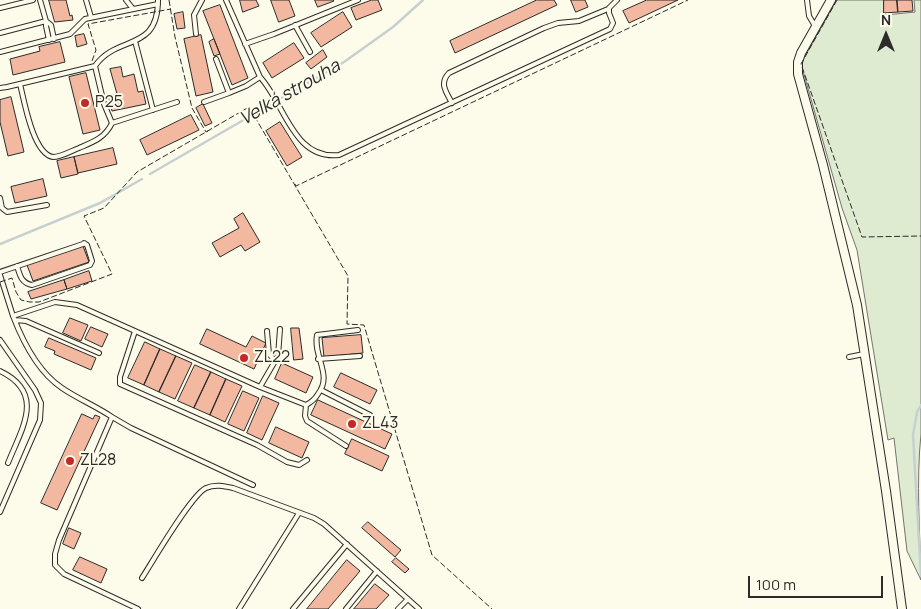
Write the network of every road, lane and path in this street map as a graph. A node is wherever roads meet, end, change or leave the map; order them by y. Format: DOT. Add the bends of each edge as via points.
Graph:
graph roads {
  1 [pos="33,0"];
  2 [pos="40,0"];
  3 [pos="86,0"];
  4 [pos="126,0"];
  5 [pos="202,0"];
  6 [pos="226,0"];
  7 [pos="358,0"];
  8 [pos="617,0"];
  9 [pos="807,0"];
  10 [pos="831,0"];
  11 [pos="158,2"];
  12 [pos="0,8"];
  13 [pos="133,9"];
  14 [pos="608,9"];
  15 [pos="91,18"];
  16 [pos="46,21"];
  17 [pos="295,25"];
  18 [pos="816,28"];
  19 [pos="0,33"];
  20 [pos="196,34"];
  21 [pos="54,39"];
  22 [pos="49,40"];
  23 [pos="135,41"];
  24 [pos="245,44"];
  25 [pos="0,52"];
  26 [pos="310,52"];
  27 [pos="216,59"];
  28 [pos="95,66"];
  29 [pos="260,77"];
  30 [pos="20,84"];
  31 [pos="0,88"];
  32 [pos="229,93"];
  33 [pos="177,102"];
  34 [pos="204,102"];
  35 [pos="452,103"];
  36 [pos="153,110"];
  37 [pos="112,123"];
  38 [pos="0,200"];
  39 [pos="47,205"];
  40 [pos="17,266"];
  41 [pos="0,273"];
  42 [pos="14,318"];
  43 [pos="280,329"];
  44 [pos="358,330"];
  45 [pos="135,331"];
  46 [pos="267,331"];
  47 [pos="0,340"];
  48 [pos="99,353"];
  49 [pos="864,354"];
  50 [pos="360,356"];
  51 [pos="849,357"];
  52 [pos="318,359"];
  53 [pos="275,361"];
  54 [pos="0,371"];
  55 [pos="260,387"];
  56 [pos="321,390"];
  57 [pos="306,405"];
  58 [pos="370,415"];
  59 [pos="112,417"];
  60 [pos="346,446"];
  61 [pos="307,460"];
  62 [pos="8,463"];
  63 [pos="253,485"];
  64 [pos="0,512"];
  65 [pos="299,513"];
  66 [pos="347,544"];
  67 [pos="377,571"];
  68 [pos="142,578"];
  69 [pos="408,599"];
  70 [pos="138,609"];
  71 [pos="239,609"];
  72 [pos="293,609"];
  73 [pos="346,609"];
  74 [pos="398,609"];
  75 [pos="419,609"];
  76 [pos="902,609"];
  1 -- 12 [label="lane"];
  2 -- 16 [label="lane"];
  3 -- 15 [label="lane"];
  4 -- 13 [label="lane"];
  5 -- 20 [label="lane" via="194,15"];
  6 -- 24 [label="lane"];
  7 -- 17 [label="lane"];
  8 -- 14 [label="lane"];
  9 -- 18 [label="lane" via="809,16"];
  10 -- 18 [label="street"];
  11 -- 13 [label="lane"];
  11 -- 23 [label="lane" via="154,25"];
  13 -- 15 [label="lane"];
  14 -- 35 [label="lane" via="613,24 610,28"];
  14 -- 35 [label="lane" via="579,21 544,28 449,73 443,83"];
  15 -- 21 [label="lane" via="83,20 70,34"];
  16 -- 19 [label="lane"];
  16 -- 21 [label="lane" via="51,25"];
  16 -- 22 [label="lane"];
  17 -- 24 [label="lane"];
  17 -- 26 [label="lane"];
  18 -- 49 [label="street" via="801,53 798,74 857,305"];
  21 -- 22 [label="lane"];
  22 -- 25 [label="lane"];
  23 -- 28 [label="lane" via="104,55"];
  23 -- 36 [label="lane"];
  24 -- 29 [label="lane"];
  27 -- 32 [label="lane"];
  28 -- 30 [label="lane"];
  28 -- 37 [label="lane"];
  29 -- 32 [label="lane"];
  29 -- 35 [label="lane" via="297,135 314,152 337,155"];
  30 -- 31 [label="lane"];
  30 -- 37 [label="lane" via="33,134 50,156 62,155 99,140"];
  32 -- 34 [label="lane"];
  33 -- 36 [label="lane"];
  36 -- 37 [label="lane"];
  38 -- 39 [label="lane" via="3,210 9,212"];
  40 -- 40 [label="lane" via="84,244 92,261 90,265 32,285 22,279"];
  40 -- 41 [label="lane"];
  41 -- 42 [label="lane"];
  42 -- 45 [label="lane" via="48,304 63,302"];
  42 -- 48 [label="lane"];
  42 -- 59 [label="lane" via="30,351 53,382"];
  43 -- 53 [label="lane" via="279,352"];
  44 -- 52 [label="lane" via="318,334"];
  45 -- 55 [label="lane"];
  45 -- 61 [label="lane" via="120,384 257,445 287,462 300,465"];
  46 -- 53 [label="lane" via="269,354"];
  47 -- 64 [label="lane" via="35,390 42,409 38,426"];
  49 -- 51 [label="lane"];
  49 -- 76 [label="street"];
  50 -- 52 [label="lane"];
  52 -- 56 [label="lane" via="325,377"];
  53 -- 55 [label="lane"];
  54 -- 62 [label="lane" via="20,385 28,404"];
  55 -- 57 [label="lane"];
  56 -- 57 [label="lane"];
  56 -- 58 [label="lane"];
  57 -- 60 [label="lane" via="307,421"];
  59 -- 63 [label="lane"];
  59 -- 70 [label="lane" via="59,540 54,560 64,574"];
  65 -- 66 [label="lane" via="320,520"];
  65 -- 68 [label="lane" via="233,488 206,488 193,501"];
  65 -- 71 [label="lane"];
  66 -- 67 [label="lane"];
  66 -- 72 [label="lane"];
  67 -- 69 [label="lane"];
  67 -- 73 [label="lane"];
  69 -- 74 [label="lane"];
  69 -- 75 [label="lane"];
}
